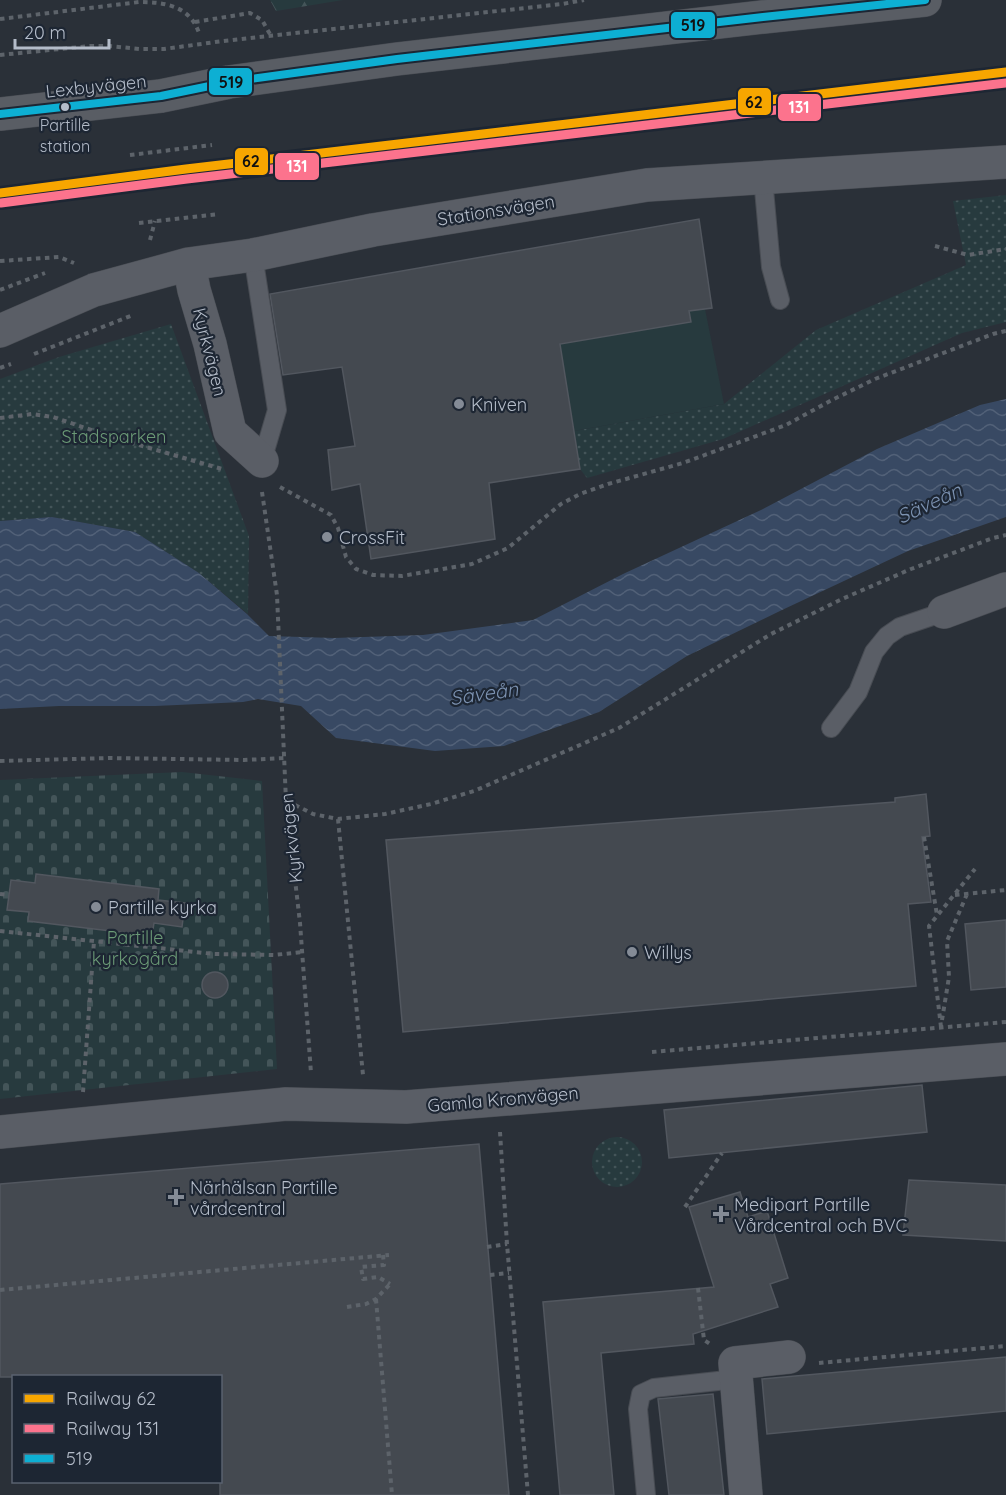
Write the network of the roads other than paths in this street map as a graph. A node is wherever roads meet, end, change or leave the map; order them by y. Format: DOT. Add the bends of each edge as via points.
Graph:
graph roads {
  1 [pos="925,0"];
  2 [pos="831,5"];
  3 [pos="229,82"];
  4 [pos="0,95"];
  5 [pos="0,114"];
  6 [pos="1006,162"];
  7 [pos="763,178"];
  8 [pos="253,255"];
  9 [pos="189,264"];
  10 [pos="780,300"];
  11 [pos="0,331"];
  12 [pos="271,474"];
  13 [pos="1006,589"];
  14 [pos="944,612"];
  15 [pos="831,728"];
  16 [pos="1006,1059"];
  17 [pos="0,1132"];
  18 [pos="789,1357"];
  19 [pos="736,1371"];
  20 [pos="646,1495"];
  21 [pos="746,1495"];
  1 -- 2 [label="street, Lexbyvägen"];
  2 -- 3 [label="street, Lexbyvägen"];
  3 -- 4 [label="street, Lexbyvägen" via="177,78"];
  3 -- 5 [label="street, Lexbyvägen" via="161,96"];
  6 -- 7 [label="street, Stationsvägen"];
  7 -- 8 [label="street, Stationsvägen" via="647,185 373,230"];
  7 -- 10 [label="lane" via="771,267"];
  8 -- 9 [label="street, Stationsvägen"];
  8 -- 12 [label="lane" via="277,410"];
  9 -- 11 [label="street, Stationsvägen" via="94,290"];
  9 -- 12 [label="street, Kyrkvägen" via="230,432"];
  13 -- 14 [label="street"];
  14 -- 15 [label="lane" via="900,627 887,636 874,652 858,692"];
  16 -- 17 [label="street, Gamla Kronvägen" via="406,1107 286,1104"];
  18 -- 19 [label="street"];
  19 -- 20 [label="lane" via="641,1394 638,1409"];
  19 -- 21 [label="street"];
}
